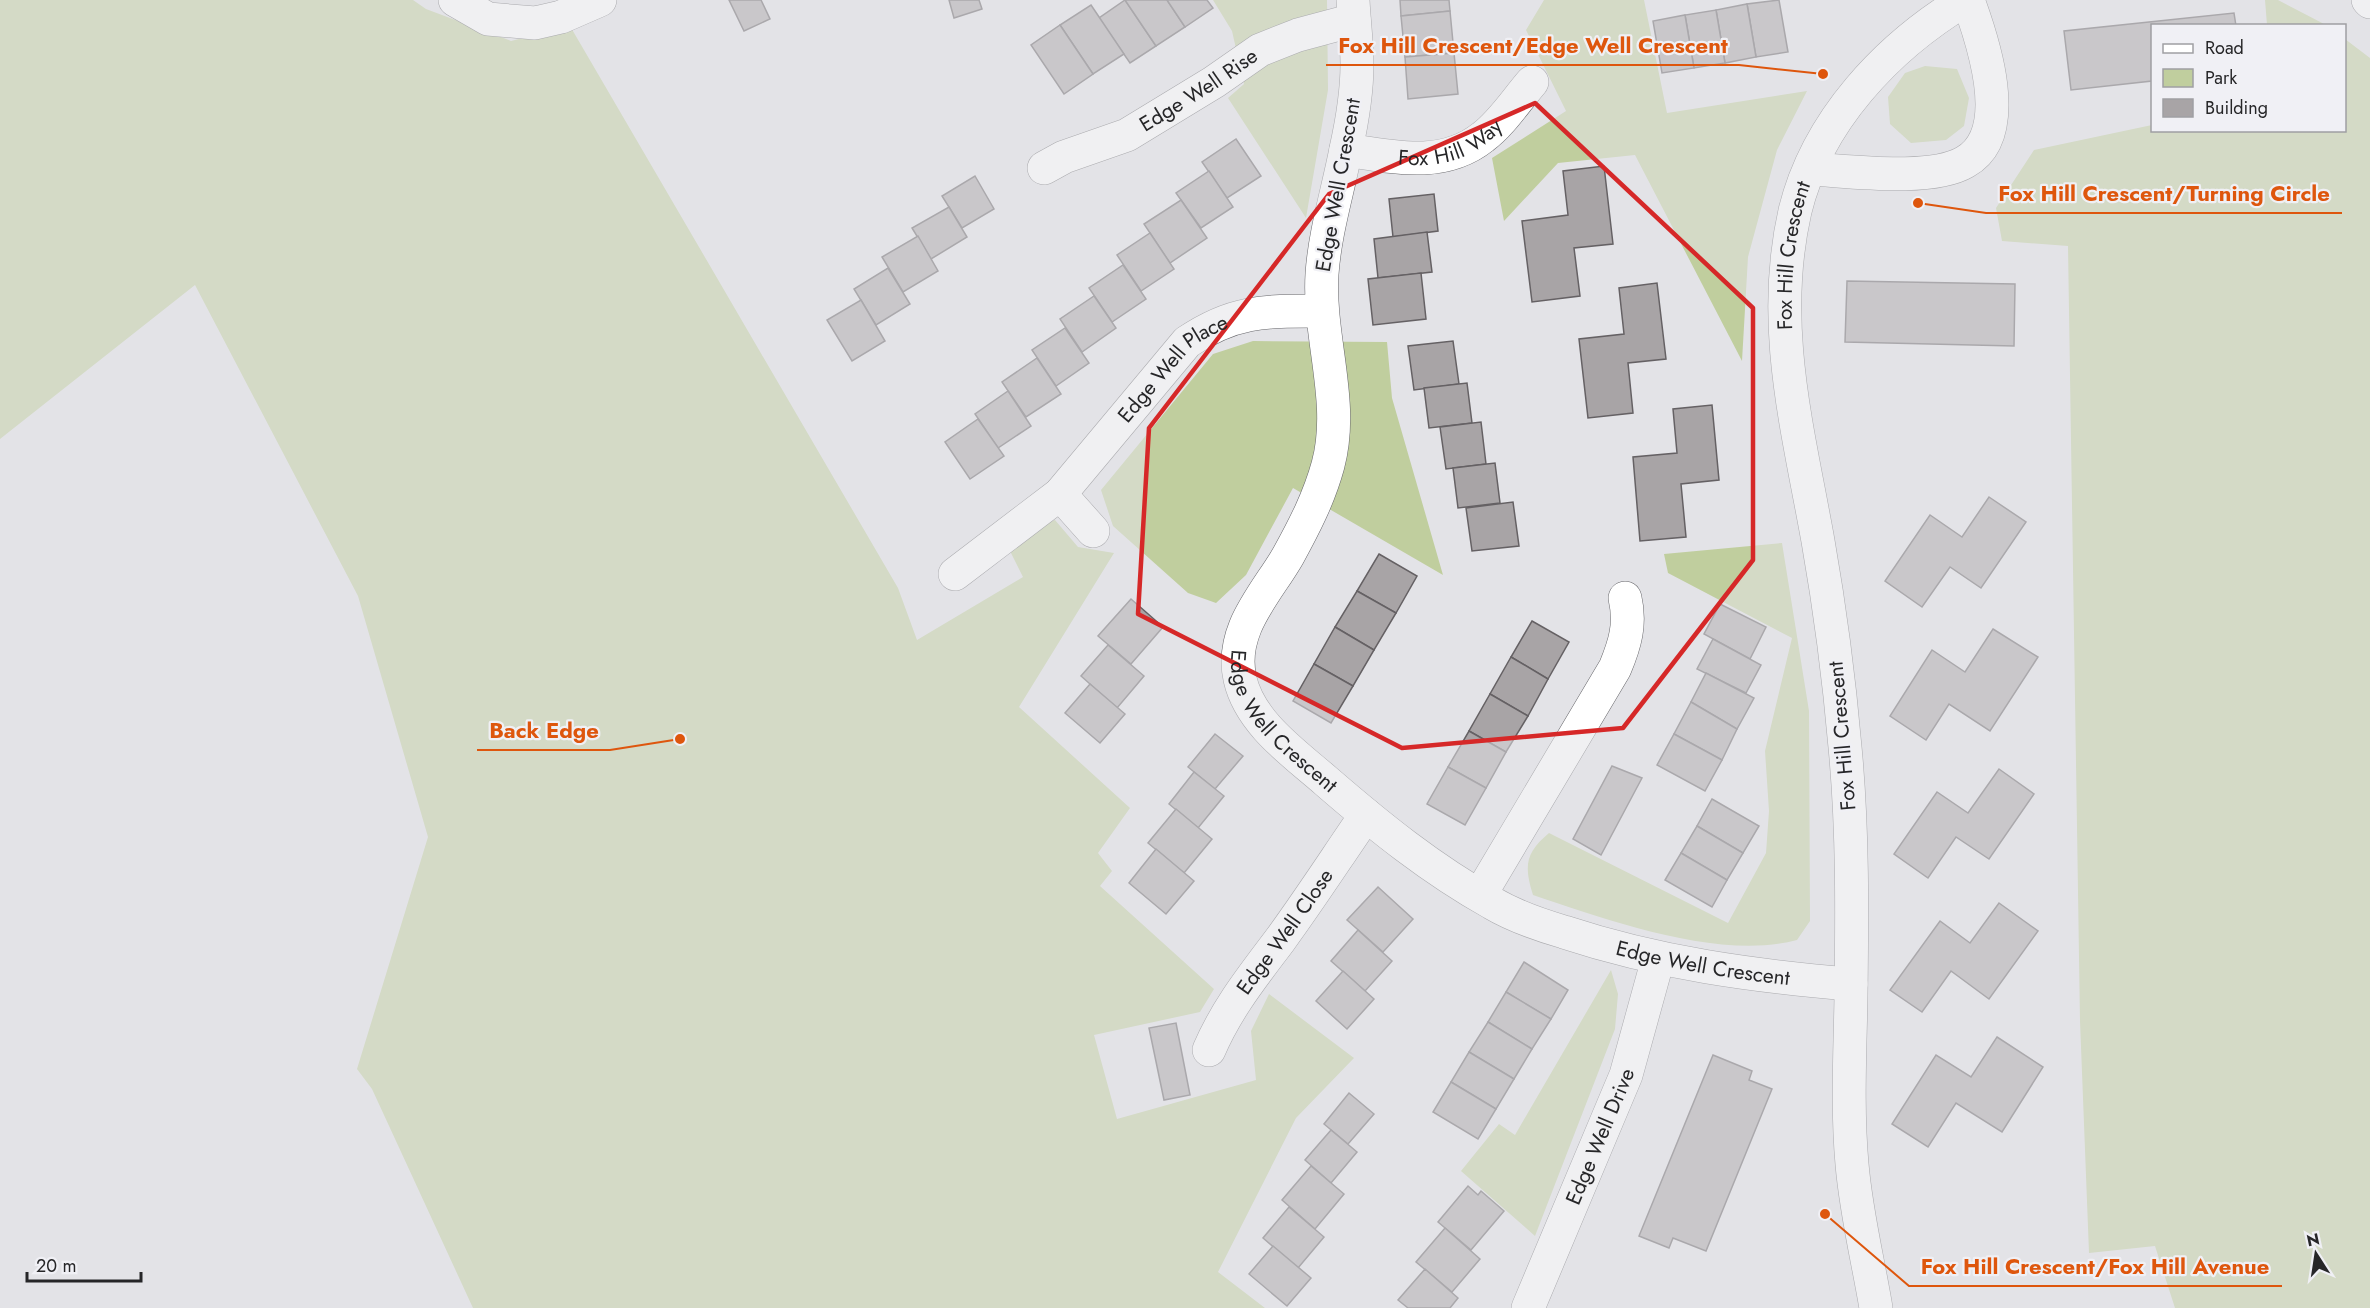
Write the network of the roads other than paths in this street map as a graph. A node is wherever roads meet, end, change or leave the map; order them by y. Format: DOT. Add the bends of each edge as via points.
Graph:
graph roads {
  1 [pos="455,0"];
  2 [pos="600,0"];
  3 [pos="1966,0"];
  4 [pos="1354,10"];
  5 [pos="1532,82"];
  6 [pos="1346,150"];
  7 [pos="1044,168"];
  8 [pos="1810,169"];
  9 [pos="1321,311"];
  10 [pos="1060,494"];
  11 [pos="1093,531"];
  12 [pos="955,574"];
  13 [pos="1625,598"];
  14 [pos="1366,815"];
  15 [pos="1480,896"];
  16 [pos="1658,959"];
  17 [pos="1851,984"];
  18 [pos="1209,1050"];
  19 [pos="1528,1308"];
  20 [pos="1876,1308"];
  1 -- 2 [label="street" via="488,19 535,23 561,17"];
  3 -- 8 [label="street, Fox Hill Crescent" via="1907,39 1864,80"];
  3 -- 8 [label="street, Fox Hill Crescent" via="1981,36 1992,95 1991,126 1980,149 1965,163 1918,173"];
  4 -- 6 [label="street, Edge Well Crescent" via="1357,64"];
  4 -- 7 [label="street, Edge Well Rise" via="1260,50 1127,135"];
  5 -- 6 [label="street, Fox Hill Way" via="1485,136 1459,152 1404,159"];
  6 -- 9 [label="street, Edge Well Crescent" via="1327,234"];
  8 -- 17 [label="street, Fox Hill Crescent" via="1796,208 1785,261 1783,310 1785,349 1839,684 1849,836"];
  9 -- 10 [label="street, Edge Well Place" via="1247,313 1212,325 1187,342"];
  9 -- 14 [label="street, Edge Well Crescent" via="1332,379 1334,423 1329,462 1317,501 1287,558 1249,615 1240,652 1240,679 1272,733"];
  10 -- 11 [label="street"];
  10 -- 12 [label="street, Edge Well Place"];
  13 -- 15 [label="street" via="1627,639 1615,668"];
  14 -- 15 [label="street, Edge Well Crescent" via="1426,862"];
  14 -- 18 [label="street, Edge Well Close" via="1244,986 1223,1018"];
  15 -- 16 [label="street, Edge Well Crescent" via="1547,927 1602,946"];
  16 -- 17 [label="street, Edge Well Crescent" via="1756,976"];
  16 -- 19 [label="street, Edge Well Drive" via="1626,1075"];
  17 -- 20 [label="street, Fox Hill Crescent" via="1852,1167"];
}
